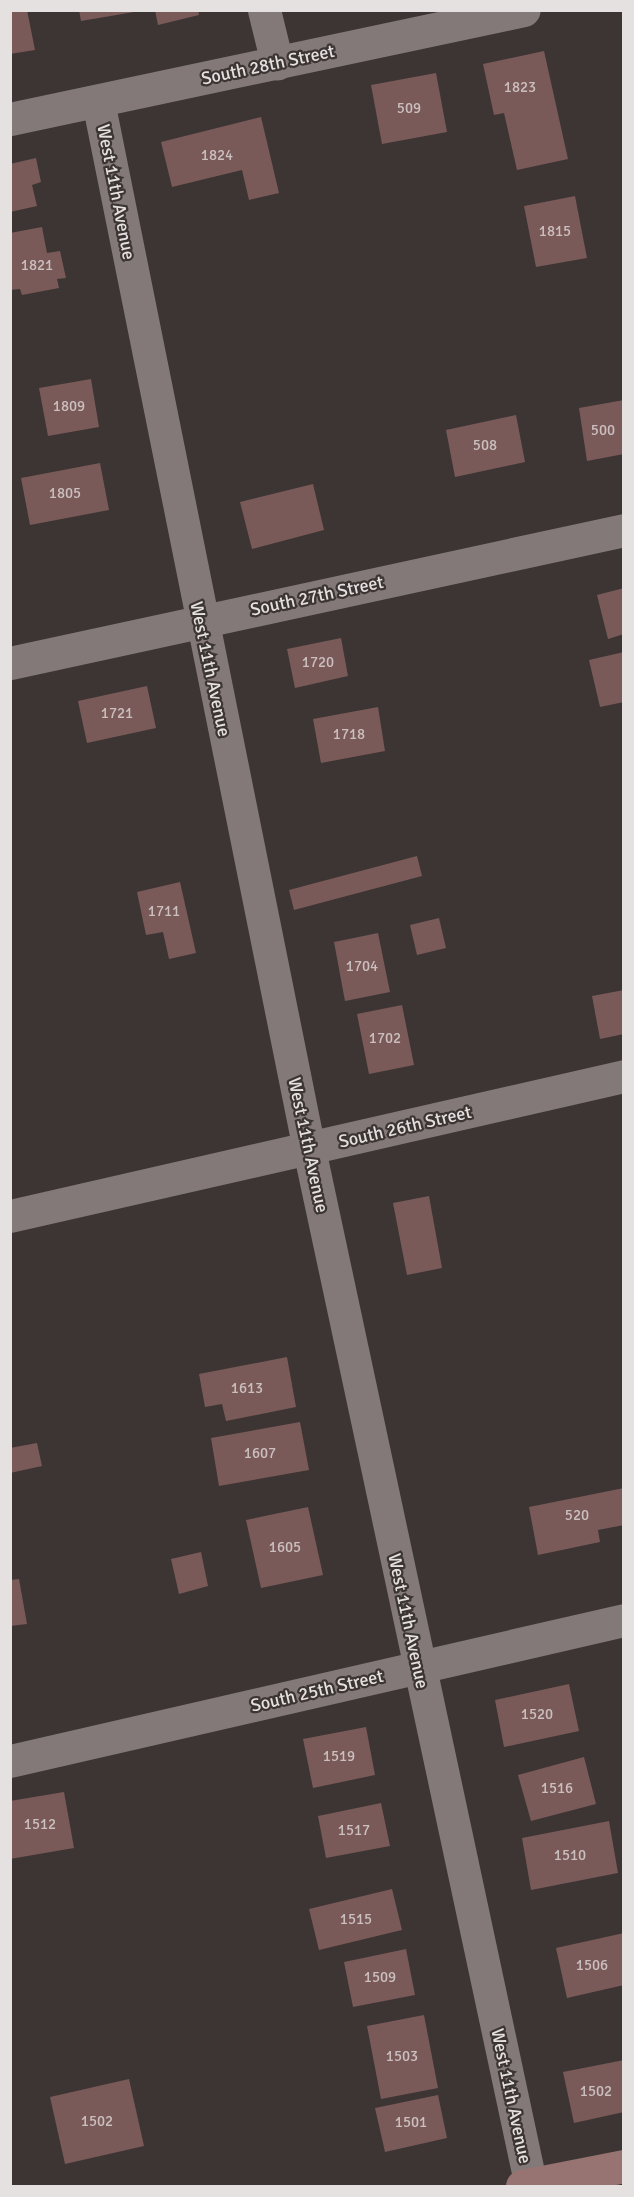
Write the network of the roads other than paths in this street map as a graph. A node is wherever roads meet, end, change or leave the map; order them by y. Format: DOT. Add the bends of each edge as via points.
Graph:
graph roads {
  1 [pos="264,10"];
  2 [pos="524,10"];
  3 [pos="278,63"];
  4 [pos="98,101"];
  5 [pos="10,119"];
  6 [pos="624,530"];
  7 [pos="201,621"];
  8 [pos="10,663"];
  9 [pos="624,1076"];
  10 [pos="309,1149"];
  11 [pos="10,1216"];
  12 [pos="624,1620"];
  13 [pos="418,1668"];
  14 [pos="10,1761"];
  15 [pos="624,2166"];
  16 [pos="528,2186"];
  1 -- 3 [label="street"];
  2 -- 3 [label="street, South 28th Street"];
  3 -- 4 [label="street, South 28th Street"];
  4 -- 5 [label="street, South 28th Street"];
  4 -- 7 [label="street, West 11th Avenue"];
  6 -- 7 [label="street, South 27th Street"];
  7 -- 8 [label="street, South 27th Street"];
  7 -- 10 [label="street, West 11th Avenue"];
  9 -- 10 [label="street, South 26th Street"];
  10 -- 11 [label="street, South 26th Street"];
  10 -- 13 [label="street, West 11th Avenue"];
  12 -- 13 [label="street, South 25th Street"];
  13 -- 14 [label="street, South 25th Street"];
  13 -- 16 [label="street, West 11th Avenue"];
  15 -- 16 [label="street"];
}
